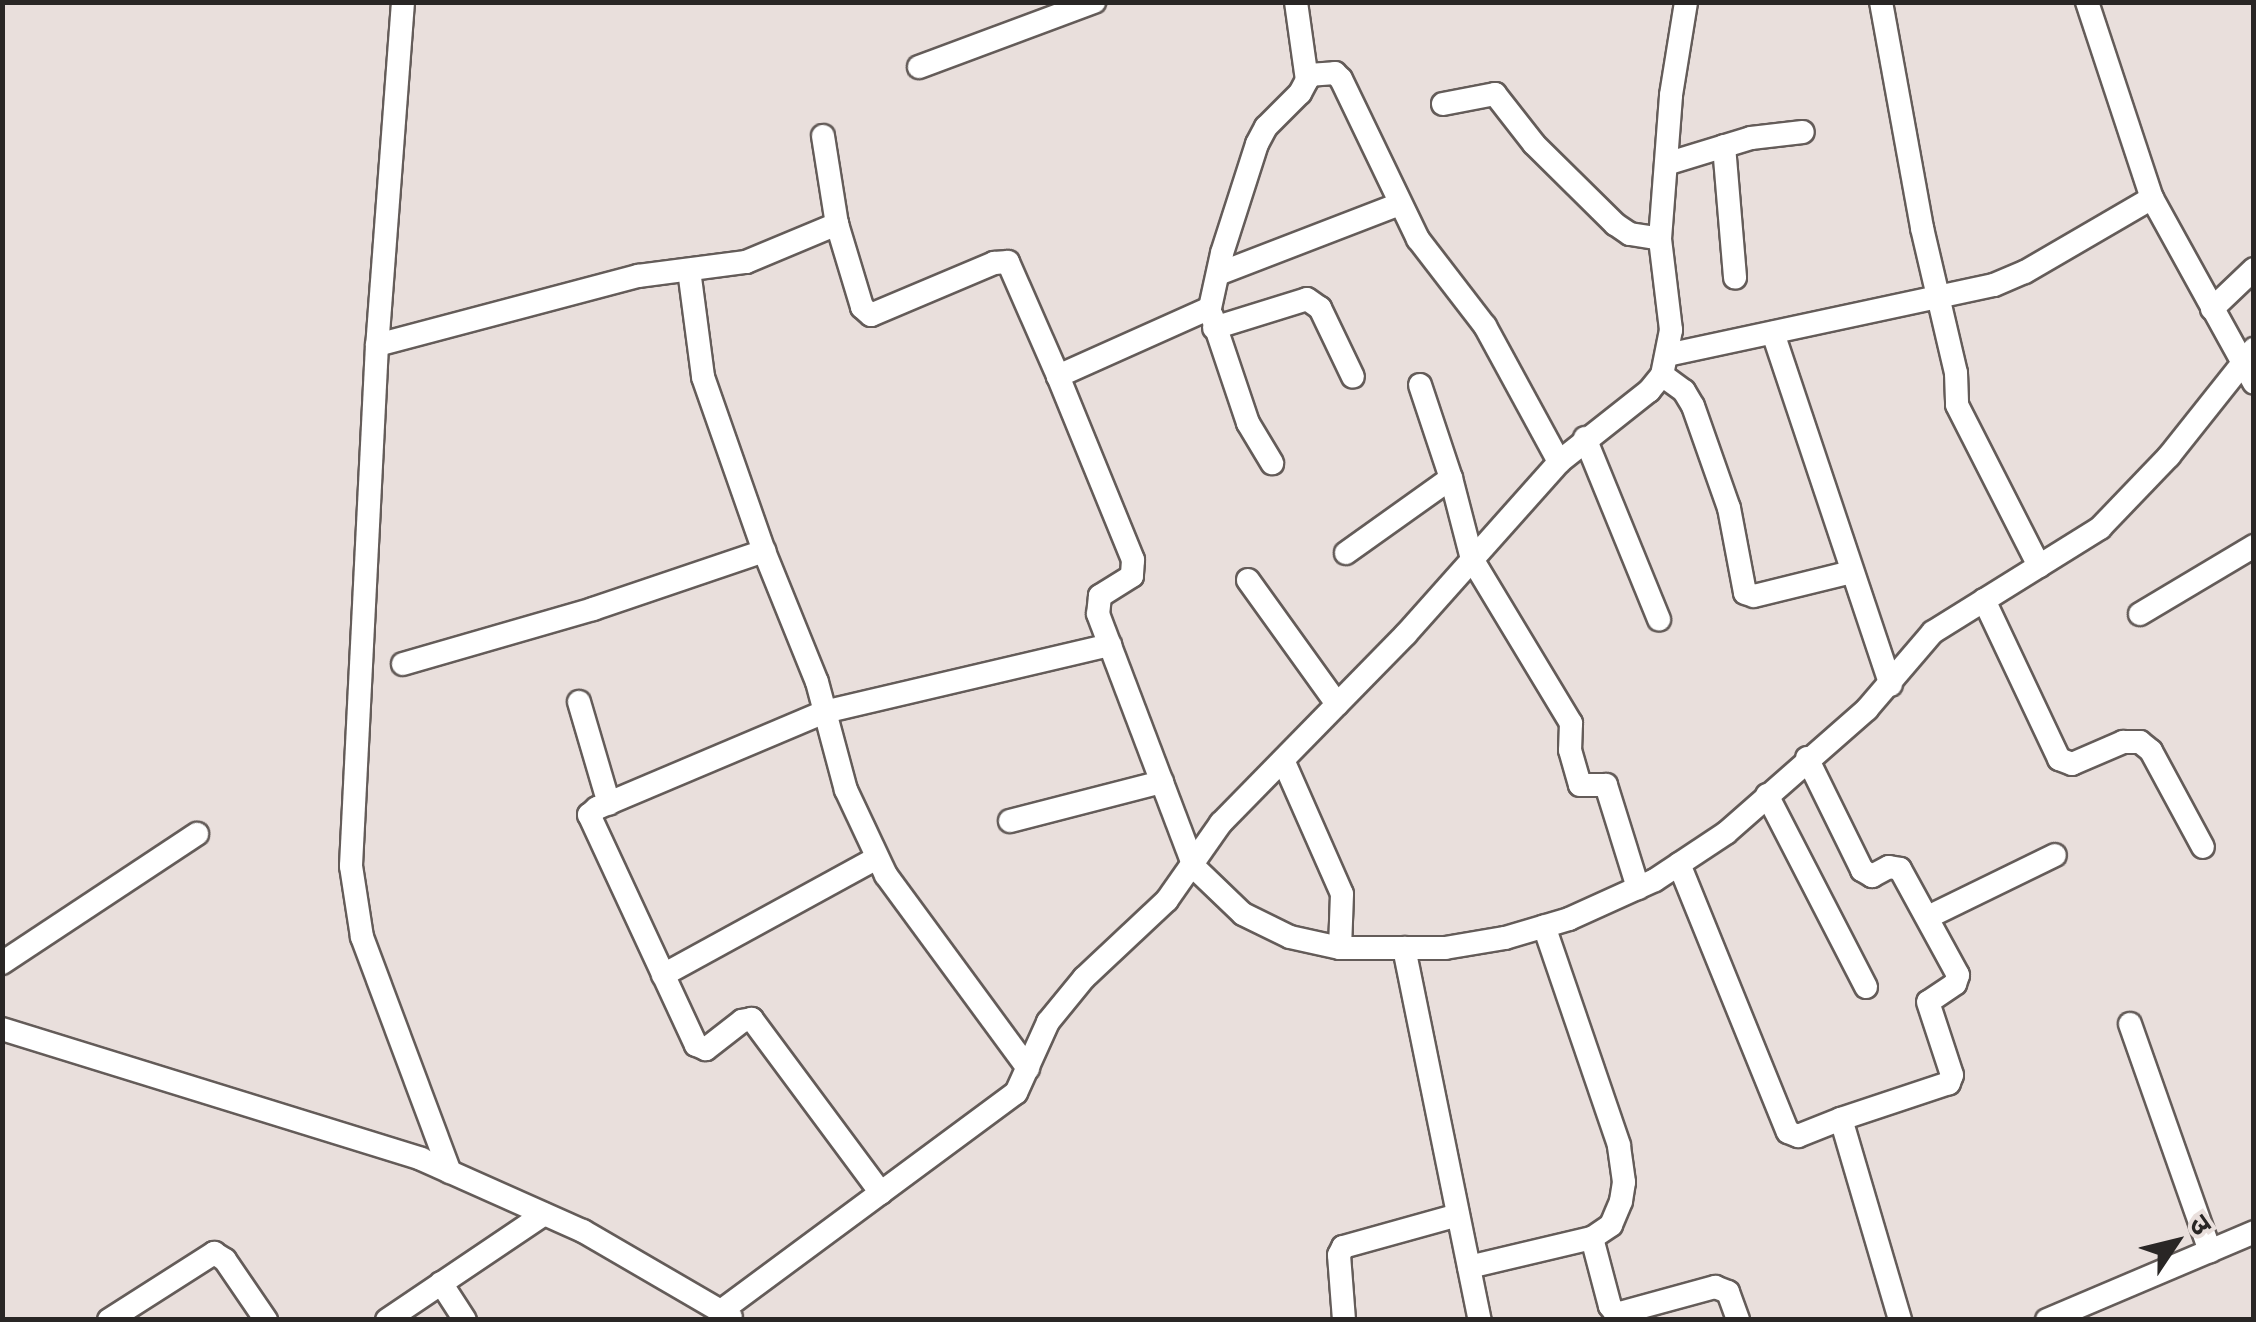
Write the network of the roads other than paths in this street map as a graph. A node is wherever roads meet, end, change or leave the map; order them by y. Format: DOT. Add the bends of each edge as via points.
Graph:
graph roads {
  1 [pos="403,2"];
  2 [pos="1094,2"];
  3 [pos="1296,2"];
  4 [pos="1686,2"];
  5 [pos="1881,2"];
  6 [pos="2086,2"];
  7 [pos="918,67"];
  8 [pos="1308,75"];
  9 [pos="1443,104"];
  10 [pos="1803,132"];
  11 [pos="823,136"];
  12 [pos="1724,146"];
  13 [pos="1666,164"];
  14 [pos="2152,198"];
  15 [pos="1399,204"];
  16 [pos="837,224"];
  17 [pos="1660,240"];
  18 [pos="689,270"];
  19 [pos="2254,270"];
  20 [pos="1218,274"];
  21 [pos="1734,278"];
  22 [pos="1938,298"];
  23 [pos="2212,310"];
  24 [pos="1212,318"];
  25 [pos="1772,333"];
  26 [pos="377,345"];
  27 [pos="1665,365"];
  28 [pos="2249,365"];
  29 [pos="1058,376"];
  30 [pos="1353,377"];
  31 [pos="1420,386"];
  32 [pos="1585,438"];
  33 [pos="1559,462"];
  34 [pos="1272,463"];
  35 [pos="1451,478"];
  36 [pos="2254,546"];
  37 [pos="764,550"];
  38 [pos="1346,552"];
  39 [pos="1472,559"];
  40 [pos="2039,566"];
  41 [pos="1852,572"];
  42 [pos="1248,580"];
  43 [pos="1984,600"];
  44 [pos="2140,614"];
  45 [pos="1658,618"];
  46 [pos="1110,645"];
  47 [pos="403,664"];
  48 [pos="1892,685"];
  49 [pos="579,702"];
  50 [pos="1338,704"];
  51 [pos="824,712"];
  52 [pos="1807,758"];
  53 [pos="1283,760"];
  54 [pos="1162,782"];
  55 [pos="1767,795"];
  56 [pos="609,804"];
  57 [pos="1010,822"];
  58 [pos="197,834"];
  59 [pos="2203,846"];
  60 [pos="2055,855"];
  61 [pos="877,858"];
  62 [pos="1679,864"];
  63 [pos="1194,867"];
  64 [pos="1638,888"];
  65 [pos="1928,916"];
  66 [pos="1544,926"];
  67 [pos="1340,948"];
  68 [pos="1404,948"];
  69 [pos="3,962"];
  70 [pos="663,975"];
  71 [pos="1866,986"];
  72 [pos="2130,1024"];
  73 [pos="2,1029"];
  74 [pos="1028,1068"];
  75 [pos="1841,1119"];
  76 [pos="450,1172"];
  77 [pos="881,1193"];
  78 [pos="544,1214"];
  79 [pos="1458,1215"];
  80 [pos="2254,1232"];
  81 [pos="1592,1238"];
  82 [pos="2210,1251"];
  83 [pos="1468,1267"];
  84 [pos="441,1283"];
  85 [pos="254,1315"];
  86 [pos="729,1315"];
  87 [pos="109,1320"];
  88 [pos="388,1320"];
  89 [pos="465,1320"];
  90 [pos="1344,1320"];
  91 [pos="1480,1320"];
  92 [pos="1738,1320"];
  93 [pos="1900,1320"];
  94 [pos="2047,1320"];
  1 -- 26 [label="street"];
  2 -- 7 [label="street"];
  3 -- 8 [label="street"];
  4 -- 13 [label="street"];
  5 -- 22 [label="street"];
  6 -- 14 [label="street"];
  8 -- 15 [label="street" via="1338,75"];
  8 -- 20 [label="street" via="1258,144"];
  9 -- 17 [label="street" via="1495,94 1534,144 1615,224"];
  10 -- 12 [label="street"];
  11 -- 16 [label="street"];
  12 -- 13 [label="street"];
  12 -- 21 [label="street"];
  13 -- 17 [label="street"];
  14 -- 22 [label="street" via="2025,272"];
  14 -- 23 [label="street"];
  15 -- 20 [label="street"];
  15 -- 33 [label="street" via="1485,326"];
  16 -- 18 [label="street" via="746,262"];
  16 -- 29 [label="street" via="862,308 871,315 1008,262"];
  17 -- 27 [label="street" via="1671,330"];
  18 -- 26 [label="street" via="638,276"];
  18 -- 37 [label="street" via="703,377"];
  19 -- 23 [label="street"];
  20 -- 24 [label="street"];
  22 -- 25 [label="street"];
  22 -- 40 [label="street" via="1961,418"];
  23 -- 28 [label="street"];
  24 -- 29 [label="street"];
  24 -- 30 [label="street" via="1308,299 1320,308"];
  24 -- 34 [label="street" via="1248,422"];
  25 -- 27 [label="street"];
  25 -- 41 [label="street"];
  26 -- 76 [label="street" via="350,866 362,937"];
  27 -- 32 [label="street" via="1649,390"];
  27 -- 41 [label="street" via="1693,406 1729,508 1749,596"];
  28 -- 40 [label="street" via="2100,528"];
  29 -- 46 [label="street" via="1133,560 1132,576 1097,604"];
  31 -- 35 [label="street"];
  32 -- 33 [label="street"];
  32 -- 45 [label="street"];
  33 -- 39 [label="street"];
  35 -- 38 [label="street"];
  35 -- 39 [label="street"];
  36 -- 44 [label="street"];
  37 -- 47 [label="street"];
  37 -- 51 [label="street"];
  39 -- 50 [label="street"];
  39 -- 64 [label="street" via="1571,724 1580,785 1606,785"];
  40 -- 43 [label="street"];
  41 -- 48 [label="street"];
  42 -- 50 [label="street"];
  43 -- 48 [label="street" via="1933,632"];
  43 -- 59 [label="street" via="2060,759 2072,764 2122,742 2140,742 2152,752"];
  46 -- 51 [label="street"];
  46 -- 54 [label="street"];
  48 -- 52 [label="street"];
  49 -- 56 [label="street"];
  50 -- 53 [label="street"];
  51 -- 56 [label="street"];
  51 -- 61 [label="street" via="846,790"];
  52 -- 55 [label="street"];
  52 -- 65 [label="street" via="1862,870 1872,876 1900,869"];
  53 -- 63 [label="street" via="1221,823"];
  53 -- 67 [label="street" via="1342,894"];
  54 -- 57 [label="street"];
  54 -- 63 [label="street"];
  55 -- 62 [label="street"];
  55 -- 71 [label="street"];
  56 -- 70 [label="street" via="592,810 591,822"];
  58 -- 69 [label="street"];
  60 -- 65 [label="street"];
  61 -- 70 [label="street"];
  61 -- 74 [label="street"];
  62 -- 64 [label="street"];
  62 -- 75 [label="street" via="1788,1132 1794,1137"];
  63 -- 67 [label="street" via="1243,914 1290,937"];
  63 -- 74 [label="street" via="1084,978 1048,1022"];
  64 -- 66 [label="street"];
  65 -- 75 [label="street" via="1958,975 1928,1002 1951,1080"];
  66 -- 68 [label="street" via="1446,948"];
  66 -- 81 [label="street" via="1623,1165 1621,1201 1611,1225"];
  67 -- 68 [label="street"];
  68 -- 79 [label="street"];
  70 -- 77 [label="street" via="700,1049 747,1018 757,1023"];
  72 -- 82 [label="street"];
  73 -- 76 [label="street"];
  74 -- 77 [label="street" via="1016,1093"];
  75 -- 93 [label="street"];
  76 -- 78 [label="street"];
  77 -- 86 [label="street"];
  78 -- 84 [label="street"];
  78 -- 86 [label="street"];
  79 -- 83 [label="street"];
  79 -- 90 [label="street" via="1343,1247 1338,1255"];
  80 -- 82 [label="street"];
  81 -- 83 [label="street"];
  81 -- 92 [label="street" via="1616,1314 1715,1287 1728,1292"];
  82 -- 94 [label="street"];
  83 -- 91 [label="street"];
  84 -- 88 [label="street"];
  84 -- 89 [label="street"];
  85 -- 87 [label="street" via="226,1260 214,1253"];
}
